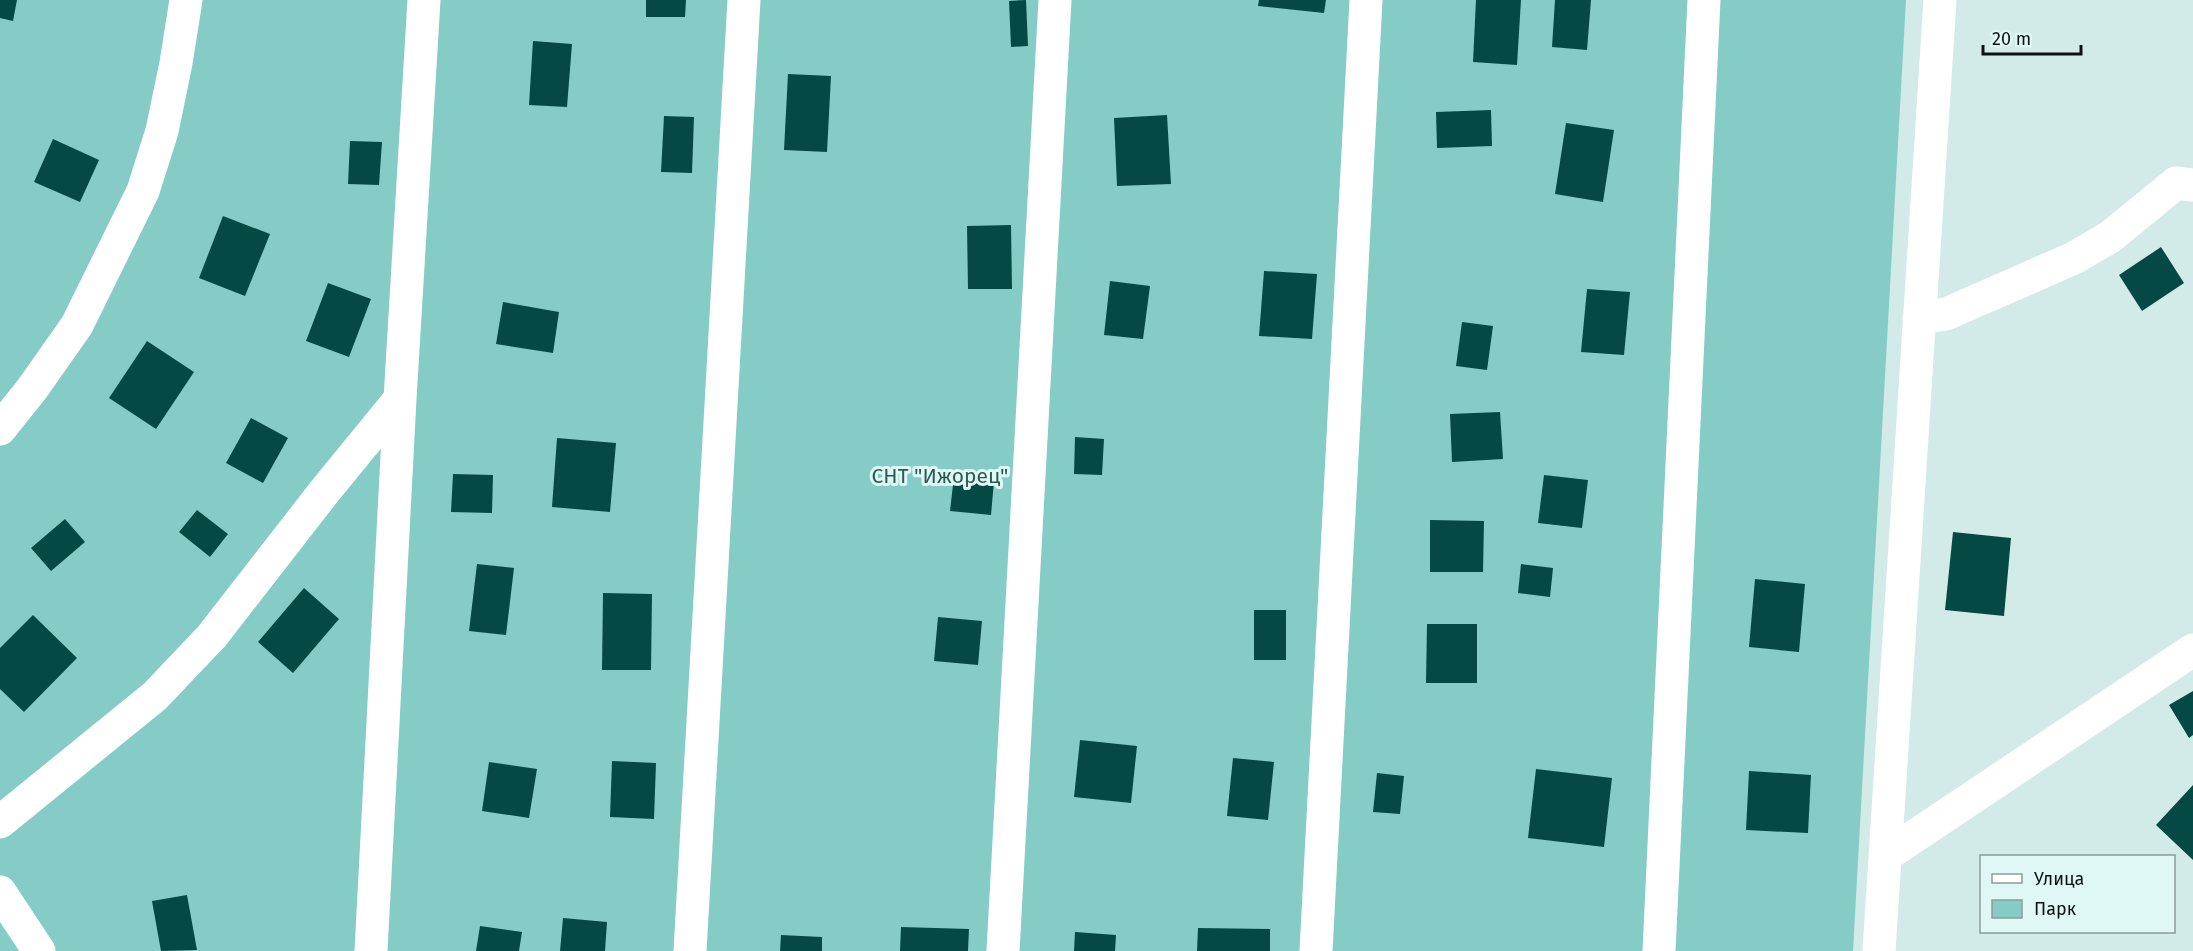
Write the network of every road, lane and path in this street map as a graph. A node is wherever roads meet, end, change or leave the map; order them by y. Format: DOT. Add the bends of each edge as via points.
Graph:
graph roads {
  1 [pos="186,0"];
  2 [pos="424,0"];
  3 [pos="744,0"];
  4 [pos="1055,0"];
  5 [pos="1366,0"];
  6 [pos="1704,0"];
  7 [pos="1940,0"];
  8 [pos="2193,185"];
  9 [pos="1919,318"];
  10 [pos="400,399"];
  11 [pos="0,429"];
  12 [pos="2193,650"];
  13 [pos="0,822"];
  14 [pos="1885,856"];
  15 [pos="0,892"];
  16 [pos="39,951"];
  17 [pos="371,951"];
  18 [pos="690,951"];
  19 [pos="1004,951"];
  20 [pos="1316,951"];
  21 [pos="1659,951"];
  22 [pos="1879,951"];
  1 -- 11 [label="street" via="162,131 142,191 76,325"];
  2 -- 10 [label="street"];
  3 -- 18 [label="street"];
  4 -- 19 [label="street"];
  5 -- 20 [label="street"];
  6 -- 21 [label="street"];
  7 -- 9 [label="street"];
  8 -- 9 [label="street" via="2176,183 2110,237 2074,258 1946,314"];
  9 -- 14 [label="street"];
  10 -- 13 [label="street" via="212,636 155,696"];
  10 -- 17 [label="street"];
  12 -- 14 [label="street"];
  14 -- 22 [label="street"];
  15 -- 16 [label="street"];
}
